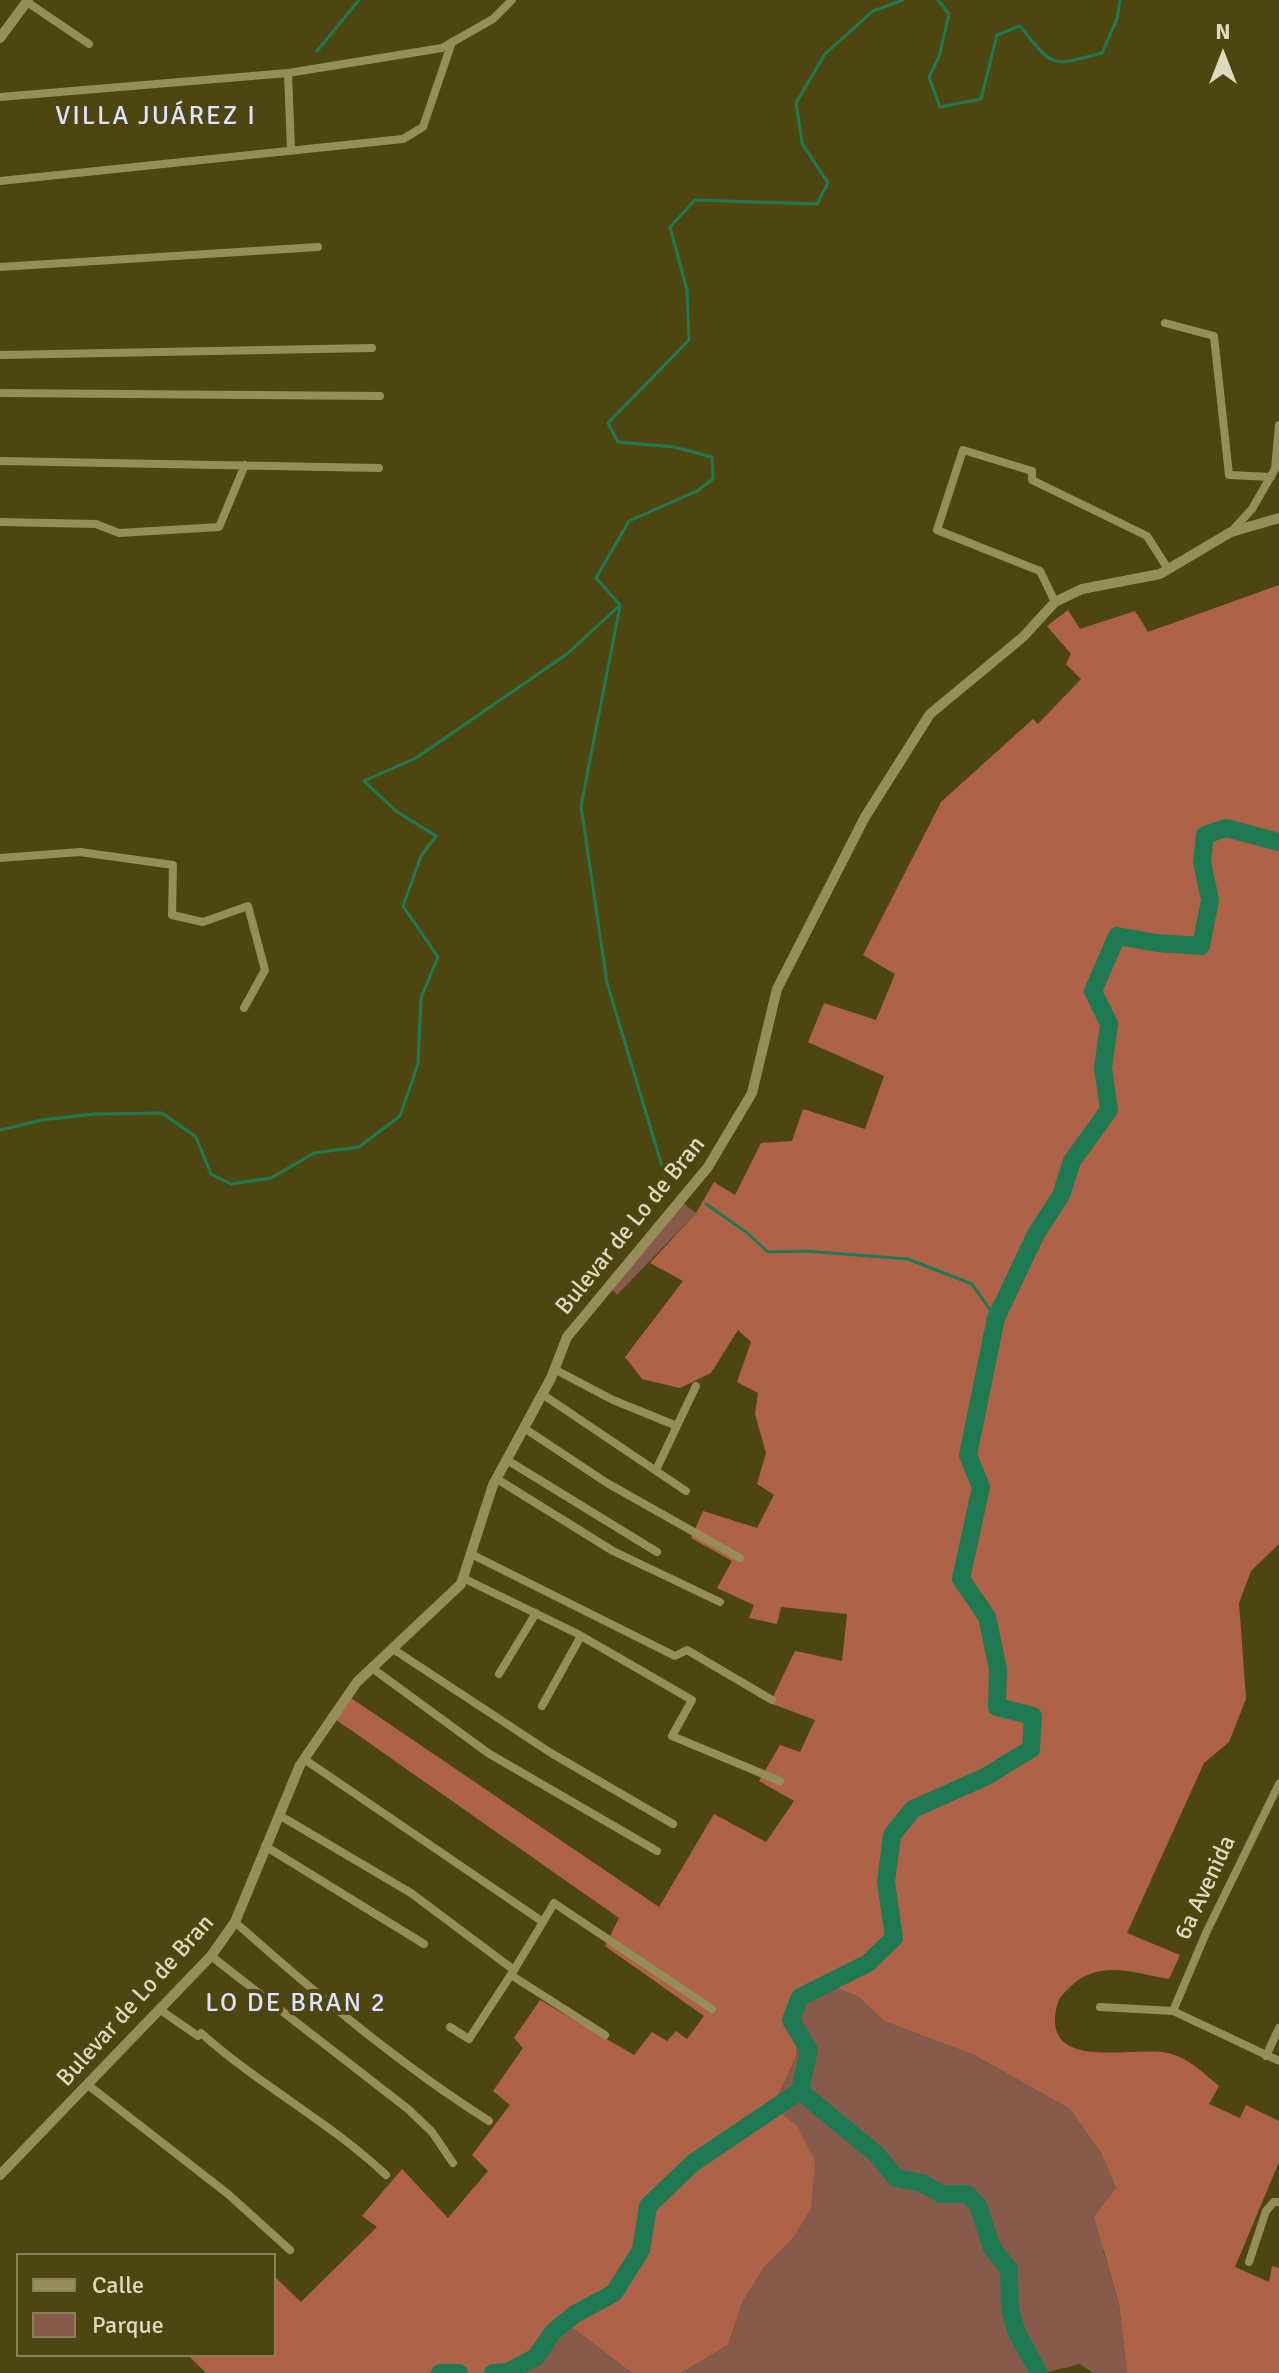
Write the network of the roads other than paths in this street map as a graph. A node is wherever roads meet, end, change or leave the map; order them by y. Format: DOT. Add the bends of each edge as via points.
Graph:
graph roads {
  1 [pos="512,0"];
  2 [pos="27,1"];
  3 [pos="0,38"];
  4 [pos="453,42"];
  5 [pos="89,44"];
  6 [pos="288,73"];
  7 [pos="0,97"];
  8 [pos="291,150"];
  9 [pos="0,181"];
  10 [pos="318,247"];
  11 [pos="0,267"];
  12 [pos="1165,323"];
  13 [pos="372,348"];
  14 [pos="0,355"];
  15 [pos="0,393"];
  16 [pos="380,396"];
  17 [pos="1279,425"];
  18 [pos="0,461"];
  19 [pos="245,465"];
  20 [pos="379,468"];
  21 [pos="1271,477"];
  22 [pos="1279,518"];
  23 [pos="0,522"];
  24 [pos="1231,532"];
  25 [pos="1168,569"];
  26 [pos="1055,602"];
  27 [pos="0,858"];
  28 [pos="244,1008"];
  29 [pos="554,1369"];
  30 [pos="696,1386"];
  31 [pos="542,1394"];
  32 [pos="677,1426"];
  33 [pos="524,1428"];
  34 [pos="507,1460"];
  35 [pos="656,1470"];
  36 [pos="497,1479"];
  37 [pos="686,1491"];
  38 [pos="657,1552"];
  39 [pos="471,1554"];
  40 [pos="740,1558"];
  41 [pos="463,1578"];
  42 [pos="720,1602"];
  43 [pos="536,1613"];
  44 [pos="581,1636"];
  45 [pos="393,1649"];
  46 [pos="372,1668"];
  47 [pos="499,1674"];
  48 [pos="772,1700"];
  49 [pos="542,1706"];
  50 [pos="304,1759"];
  51 [pos="780,1781"];
  52 [pos="1279,1784"];
  53 [pos="279,1815"];
  54 [pos="673,1824"];
  55 [pos="265,1846"];
  56 [pos="657,1851"];
  57 [pos="235,1922"];
  58 [pos="543,1922"];
  59 [pos="424,1944"];
  60 [pos="211,1956"];
  61 [pos="512,1972"];
  62 [pos="1100,2007"];
  63 [pos="159,2009"];
  64 [pos="712,2009"];
  65 [pos="1173,2011"];
  66 [pos="450,2027"];
  67 [pos="1279,2028"];
  68 [pos="605,2035"];
  69 [pos="1266,2056"];
  70 [pos="1279,2061"];
  71 [pos="88,2085"];
  72 [pos="489,2121"];
  73 [pos="453,2163"];
  74 [pos="0,2175"];
  75 [pos="386,2175"];
  76 [pos="1279,2202"];
  77 [pos="290,2250"];
  78 [pos="1249,2262"];
  1 -- 4 [label="street" via="493,19"];
  2 -- 3 [label="street"];
  2 -- 5 [label="street"];
  4 -- 6 [label="street"];
  4 -- 8 [label="street" via="423,127 403,139"];
  6 -- 7 [label="street"];
  6 -- 8 [label="street"];
  8 -- 9 [label="street"];
  10 -- 11 [label="street"];
  12 -- 21 [label="street" via="1214,336 1229,475"];
  13 -- 14 [label="street"];
  15 -- 16 [label="street"];
  17 -- 21 [label="street"];
  18 -- 19 [label="street"];
  19 -- 20 [label="street"];
  19 -- 23 [label="street" via="219,527 119,533 96,524"];
  21 -- 24 [label="street"];
  22 -- 24 [label="street, Bulevar de Lo de Bran"];
  24 -- 25 [label="street, Bulevar de Lo de Bran"];
  25 -- 26 [label="street, Bulevar de Lo de Bran" via="1082,589"];
  25 -- 26 [label="street" via="1147,536 1032,480 1032,471 963,450 937,530 1040,571"];
  26 -- 29 [label="street, Bulevar de Lo de Bran" via="1023,637 930,714 865,817 777,989 752,1093 708,1167 567,1337"];
  27 -- 28 [label="street" via="80,852 173,865 172,915 203,922 248,906 265,970"];
  29 -- 31 [label="street, Bulevar de Lo de Bran"];
  29 -- 32 [label="street"];
  30 -- 32 [label="street"];
  31 -- 33 [label="street, Bulevar de Lo de Bran"];
  31 -- 35 [label="street"];
  32 -- 35 [label="street"];
  33 -- 34 [label="street, Bulevar de Lo de Bran"];
  33 -- 40 [label="street" via="607,1483"];
  34 -- 36 [label="street, Bulevar de Lo de Bran"];
  34 -- 38 [label="street"];
  35 -- 37 [label="street"];
  36 -- 39 [label="street, Bulevar de Lo de Bran"];
  36 -- 42 [label="street" via="613,1551"];
  39 -- 41 [label="street, Bulevar de Lo de Bran"];
  39 -- 48 [label="street" via="675,1656 687,1650"];
  41 -- 43 [label="street"];
  41 -- 45 [label="street, Bulevar de Lo de Bran"];
  43 -- 44 [label="street"];
  43 -- 47 [label="street"];
  44 -- 49 [label="street"];
  44 -- 51 [label="street" via="692,1700 672,1736"];
  45 -- 46 [label="street, Bulevar de Lo de Bran"];
  45 -- 54 [label="street" via="551,1753"];
  46 -- 50 [label="street, Bulevar de Lo de Bran"];
  46 -- 56 [label="street" via="488,1753"];
  50 -- 53 [label="street, Bulevar de Lo de Bran"];
  50 -- 58 [label="street"];
  52 -- 65 [label="street, 6a Avenida"];
  53 -- 55 [label="street, Bulevar de Lo de Bran"];
  53 -- 61 [label="street" via="411,1893"];
  55 -- 57 [label="street, Bulevar de Lo de Bran"];
  55 -- 59 [label="street"];
  57 -- 60 [label="street, Bulevar de Lo de Bran"];
  57 -- 72 [label="street" via="318,1994"];
  58 -- 61 [label="street"];
  58 -- 64 [label="street" via="554,1903"];
  60 -- 63 [label="street, Bulevar de Lo de Bran"];
  60 -- 73 [label="street" via="408,2109"];
  61 -- 66 [label="street" via="469,2039"];
  61 -- 68 [label="street"];
  62 -- 65 [label="street"];
  63 -- 71 [label="street, Bulevar de Lo de Bran"];
  63 -- 75 [label="street" via="198,2036 201,2033"];
  65 -- 69 [label="street"];
  67 -- 69 [label="street"];
  69 -- 70 [label="street"];
  71 -- 74 [label="street, Bulevar de Lo de Bran"];
  71 -- 77 [label="street" via="228,2194"];
  76 -- 78 [label="street" via="1266,2211"];
}
